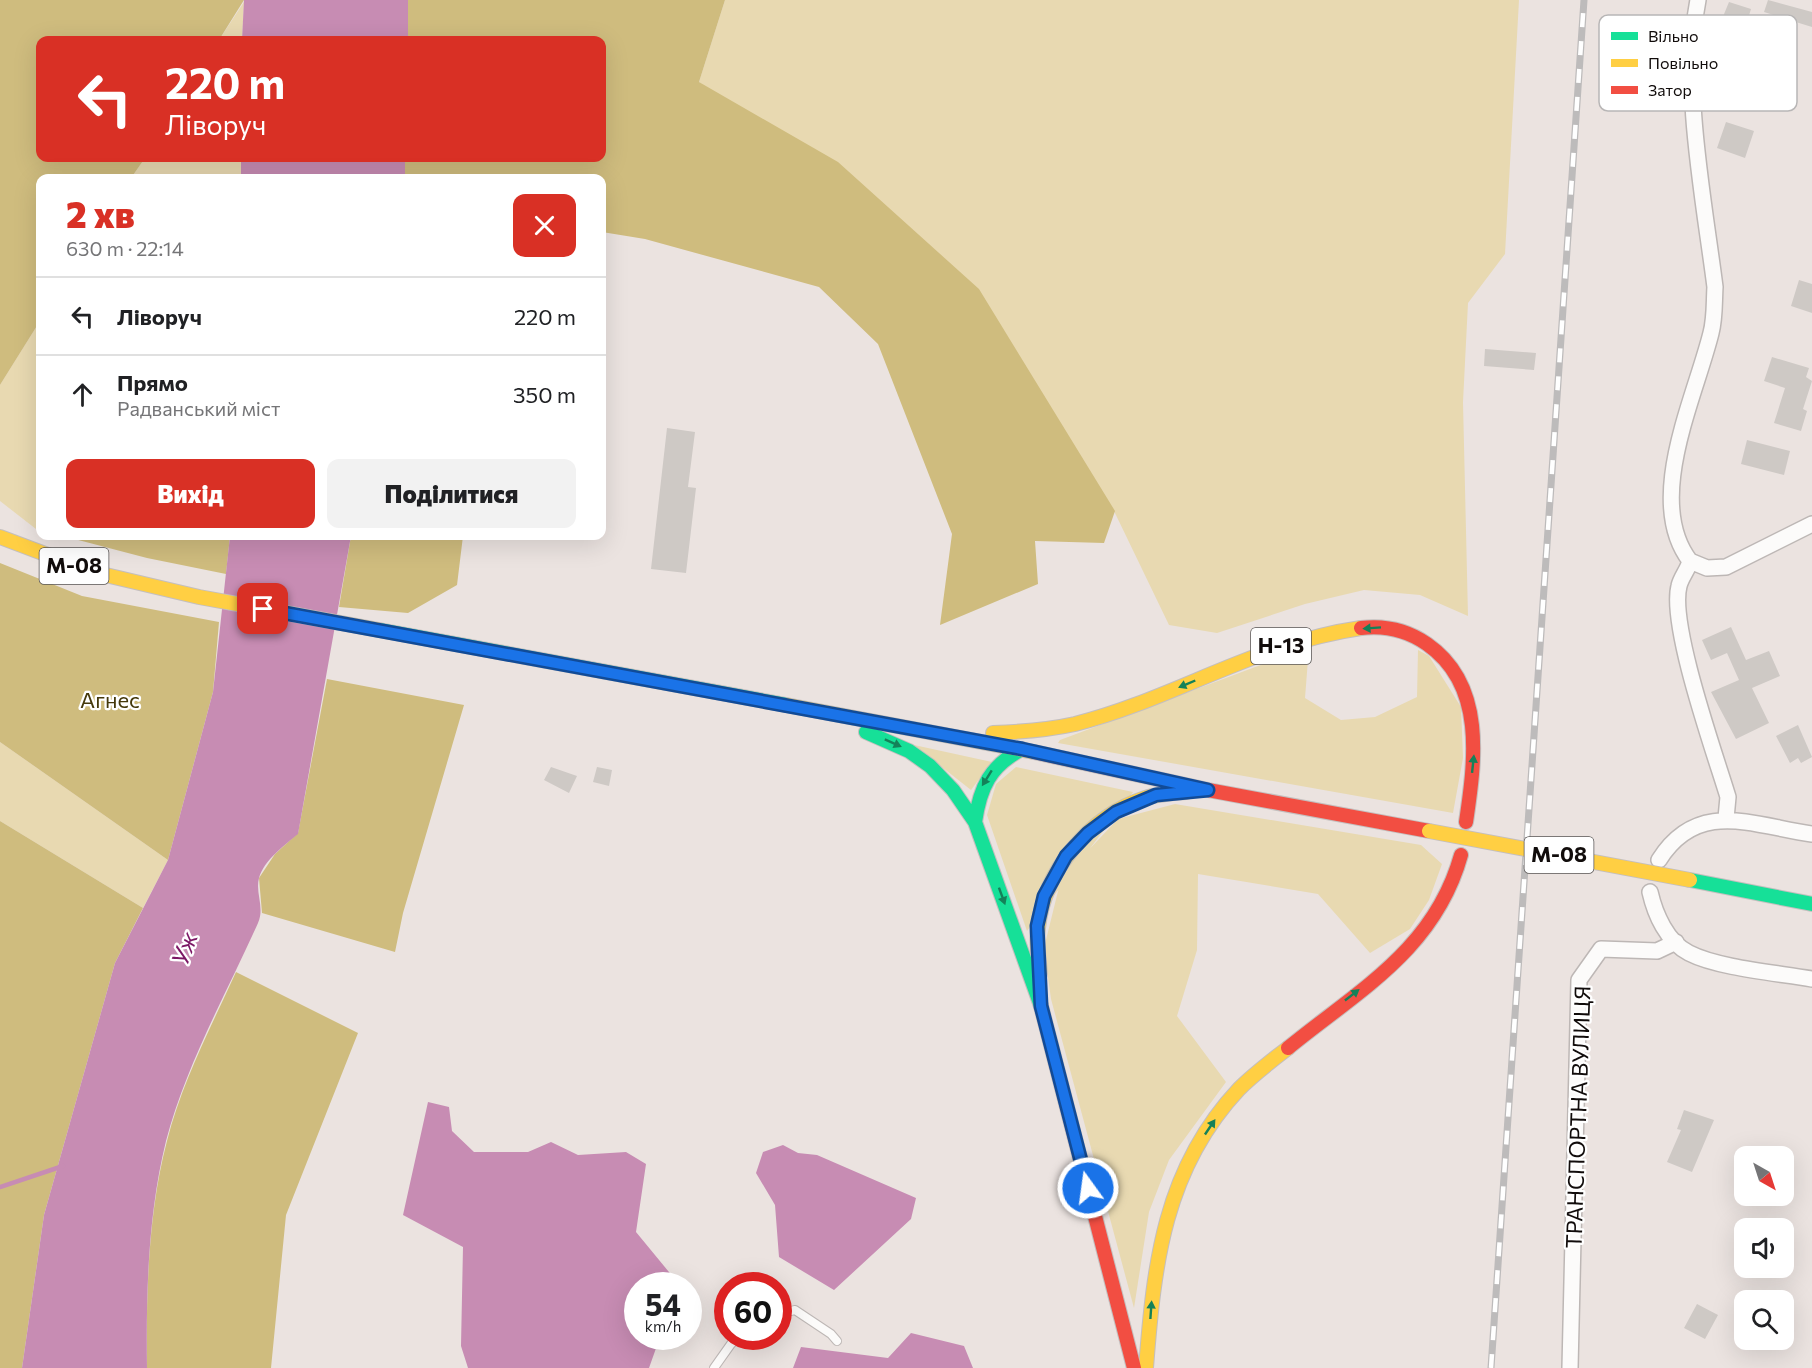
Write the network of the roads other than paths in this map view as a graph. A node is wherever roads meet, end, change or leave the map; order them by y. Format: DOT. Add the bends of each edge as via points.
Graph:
graph roads {
  1 [pos="1698,0"];
  2 [pos="1696,15"];
  3 [pos="1695,111"];
  4 [pos="1812,524"];
  5 [pos="0,537"];
  6 [pos="1690,561"];
  7 [pos="820,712"];
  8 [pos="949,736"];
  9 [pos="1022,749"];
  10 [pos="1208,790"];
  11 [pos="1726,818"];
  12 [pos="975,822"];
  13 [pos="1466,822"];
  14 [pos="1812,834"];
  15 [pos="1461,855"];
  16 [pos="1659,860"];
  17 [pos="1650,892"];
  18 [pos="1812,904"];
  19 [pos="1676,942"];
  20 [pos="1812,979"];
  21 [pos="1041,1006"];
  22 [pos="792,1311"];
  23 [pos="837,1341"];
  24 [pos="727,1350"];
  25 [pos="714,1368"];
  26 [pos="1134,1368"];
  27 [pos="1146,1368"];
  28 [pos="1570,1368"];
  1 -- 2 [label="street"];
  3 -- 6 [label="street" via="1715,287 1712,333 1682,425 1674,479 1674,535"];
  4 -- 6 [label="street" via="1726,567 1707,568"];
  5 -- 7 [label="main road, М-08" via="66,564 151,586"];
  6 -- 11 [label="street" via="1679,585 1678,616 1728,797"];
  7 -- 8 [label="main road, М-08"];
  7 -- 12 [label="main road, one-way" via="909,751 945,782"];
  8 -- 9 [label="main road, М-08"];
  13 -- 8 [label="main road, Н-13, one-way" via="1474,727 1464,686 1434,648 1413,634 1386,627 1322,634 1274,648 1085,721 1048,730"];
  9 -- 10 [label="main road, М-08"];
  9 -- 12 [label="main road, one-way" via="1004,757 983,783"];
  10 -- 18 [label="main road, М-08, bridge"];
  10 -- 21 [label="main road" via="1156,795 1138,801 1088,833 1066,856 1044,896 1037,926"];
  11 -- 14 [label="street"];
  11 -- 16 [label="street" via="1686,832 1669,844"];
  12 -- 21 [label="main road, one-way"];
  27 -- 15 [label="main road, one-way" via="1154,1268 1162,1228 1170,1202 1200,1141 1236,1092 1390,966 1417,939 1453,885"];
  17 -- 19 [label="street" via="1658,917"];
  19 -- 20 [label="street" via="1688,953 1707,960"];
  19 -- 28 [label="street, ТРАНСПОРТНА ВУЛИЦЯ" via="1657,951 1600,949 1579,980"];
  21 -- 26 [label="main road"];
  22 -- 23 [label="lane"];
  24 -- 25 [label="lane"];
}
